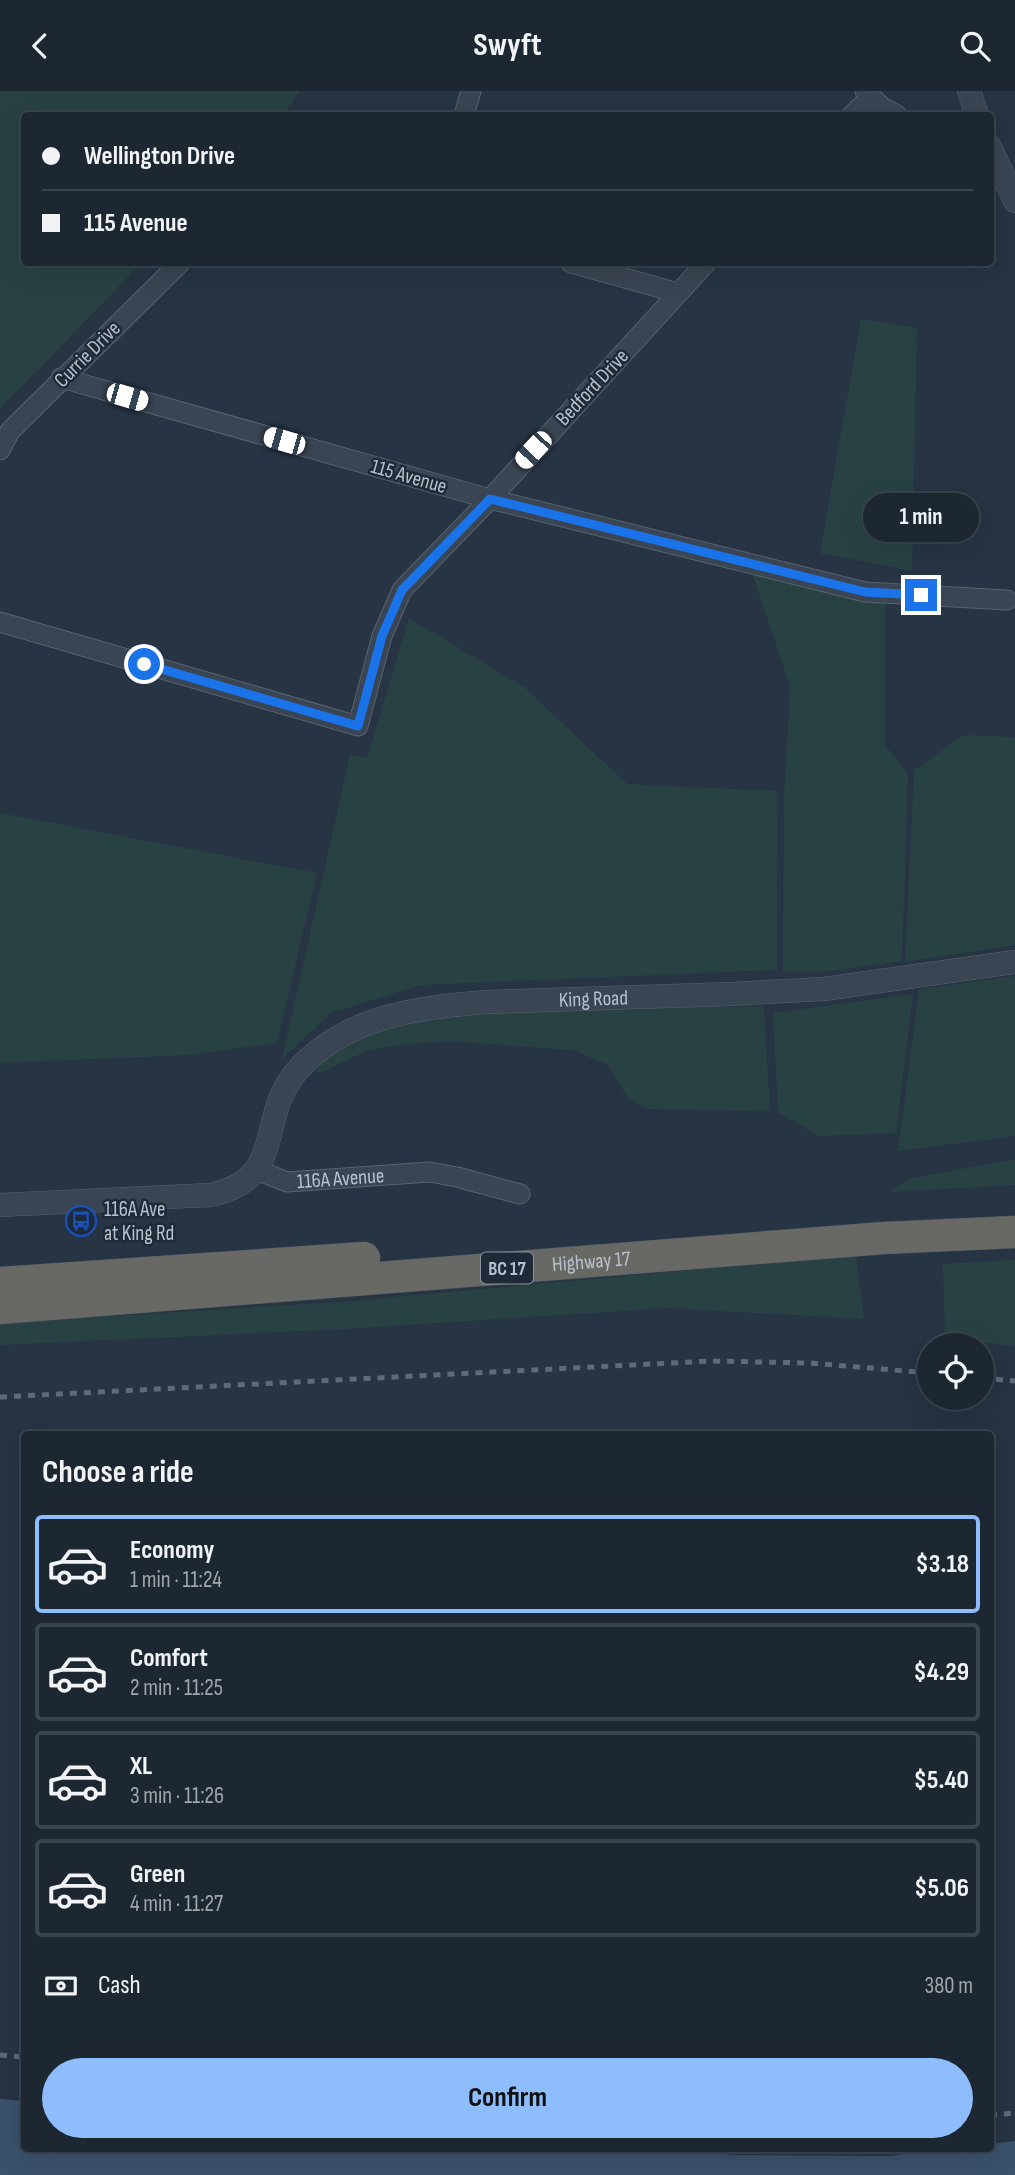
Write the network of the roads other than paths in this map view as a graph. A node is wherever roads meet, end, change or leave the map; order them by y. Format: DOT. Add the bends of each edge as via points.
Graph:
graph roads {
  1 [pos="471,91"];
  2 [pos="970,91"];
  3 [pos="867,95"];
  4 [pos="465,112"];
  5 [pos="854,112"];
  6 [pos="892,112"];
  7 [pos="976,112"];
  8 [pos="994,156"];
  9 [pos="1015,201"];
  10 [pos="177,266"];
  11 [pos="582,266"];
  12 [pos="703,266"];
  13 [pos="678,293"];
  14 [pos="61,378"];
  15 [pos="0,450"];
  16 [pos="490,499"];
  17 [pos="1007,600"];
  18 [pos="0,622"];
  19 [pos="1015,962"];
  20 [pos="257,1170"];
  21 [pos="520,1194"];
  22 [pos="0,1205"];
  23 [pos="1015,1213"];
  24 [pos="1015,1232"];
  25 [pos="0,1283"];
  26 [pos="0,1308"];
  1 -- 4 [label="street"];
  2 -- 7 [label="street"];
  3 -- 5 [label="street"];
  3 -- 6 [label="street"];
  8 -- 9 [label="street"];
  10 -- 14 [label="street, Currie Drive"];
  11 -- 13 [label="street"];
  12 -- 13 [label="street, Bedford Drive"];
  13 -- 16 [label="street, Bedford Drive"];
  14 -- 15 [label="street, Currie Drive" via="10,431"];
  14 -- 16 [label="street, 115 Avenue"];
  16 -- 17 [label="street, 115 Avenue" via="865,592"];
  16 -- 18 [label="street, Bedford Drive" via="402,590 382,636 358,726"];
  19 -- 20 [label="street, King Road" via="824,989 488,1002 395,1014 338,1036 295,1074 281,1096"];
  20 -- 21 [label="street, 116A Avenue" via="287,1182 430,1172"];
  20 -- 22 [label="street" via="229,1191 209,1195"];
  23 -- 25 [label="highway, Highway 17 / BC 17"];
  24 -- 26 [label="highway, Highway 17 / BC 17" via="884,1238"];
}
